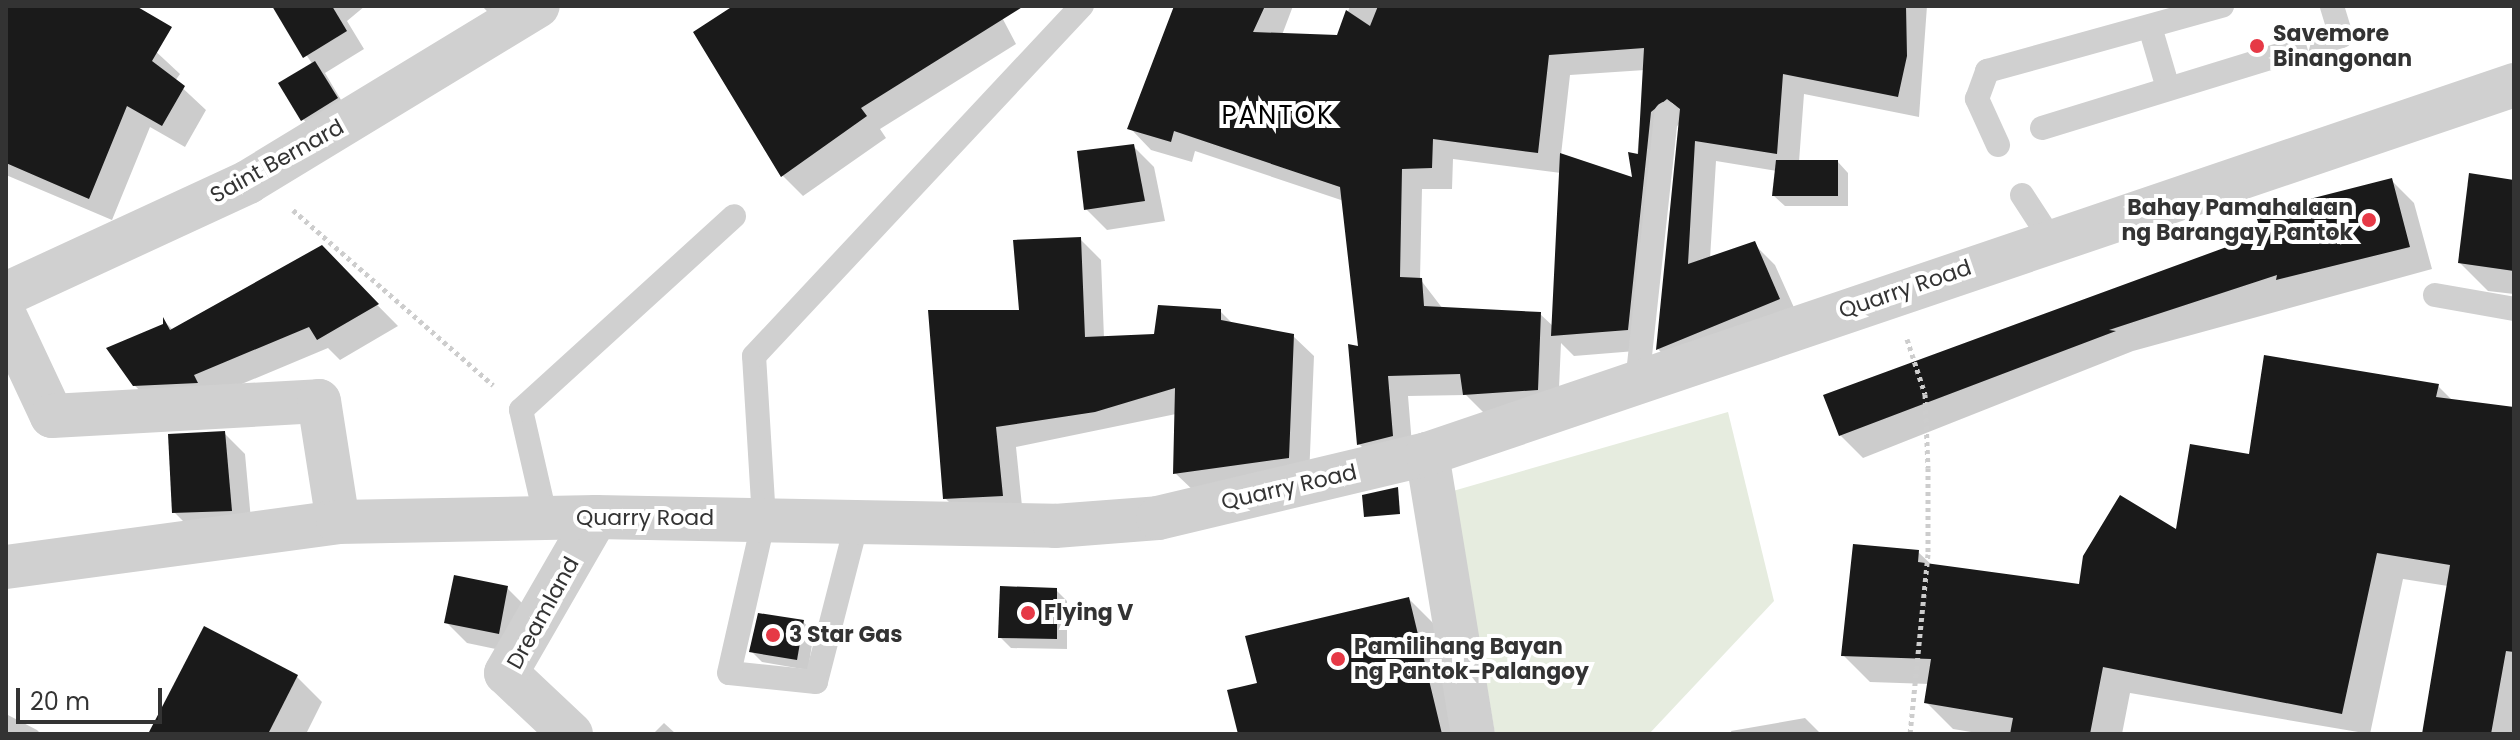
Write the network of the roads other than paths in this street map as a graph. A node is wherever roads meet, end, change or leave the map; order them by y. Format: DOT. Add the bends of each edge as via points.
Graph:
graph roads {
  1 [pos="538,6"];
  2 [pos="1082,6"];
  3 [pos="2222,6"];
  4 [pos="2332,6"];
  5 [pos="2150,27"];
  6 [pos="2514,85"];
  7 [pos="2168,88"];
  8 [pos="1666,114"];
  9 [pos="2042,128"];
  10 [pos="1998,145"];
  11 [pos="2022,195"];
  12 [pos="734,216"];
  13 [pos="2050,238"];
  14 [pos="6,294"];
  15 [pos="2435,295"];
  16 [pos="2514,309"];
  17 [pos="6,318"];
  18 [pos="1637,383"];
  19 [pos="1427,454"];
  20 [pos="596,517"];
  21 [pos="546,519"];
  22 [pos="764,519"];
  23 [pos="338,522"];
  24 [pos="857,522"];
  25 [pos="6,567"];
  26 [pos="571,734"];
  27 [pos="1473,734"];
  1 -- 14 [label="street, Saint Bernard" via="263,173"];
  2 -- 22 [label="lane" via="754,356"];
  3 -- 5 [label="lane"];
  4 -- 7 [label="lane" via="2341,36"];
  5 -- 7 [label="lane"];
  5 -- 10 [label="lane" via="1987,71 1977,99"];
  6 -- 13 [label="street, Quarry Road"];
  7 -- 9 [label="lane"];
  8 -- 18 [label="lane"];
  11 -- 13 [label="lane"];
  12 -- 21 [label="lane" via="521,410"];
  13 -- 18 [label="street, Quarry Road"];
  15 -- 16 [label="lane"];
  17 -- 23 [label="street" via="52,416 319,401"];
  18 -- 19 [label="street, Quarry Road"];
  19 -- 24 [label="street, Quarry Road" via="1158,518 1055,526"];
  19 -- 27 [label="street"];
  20 -- 21 [label="street, Quarry Road"];
  20 -- 22 [label="street, Quarry Road"];
  20 -- 26 [label="street, Dreamland" via="506,673"];
  21 -- 23 [label="street, Quarry Road"];
  22 -- 24 [label="street, Quarry Road"];
  22 -- 24 [label="lane" via="729,673 816,682"];
  23 -- 25 [label="street, Quarry Road"];
}
